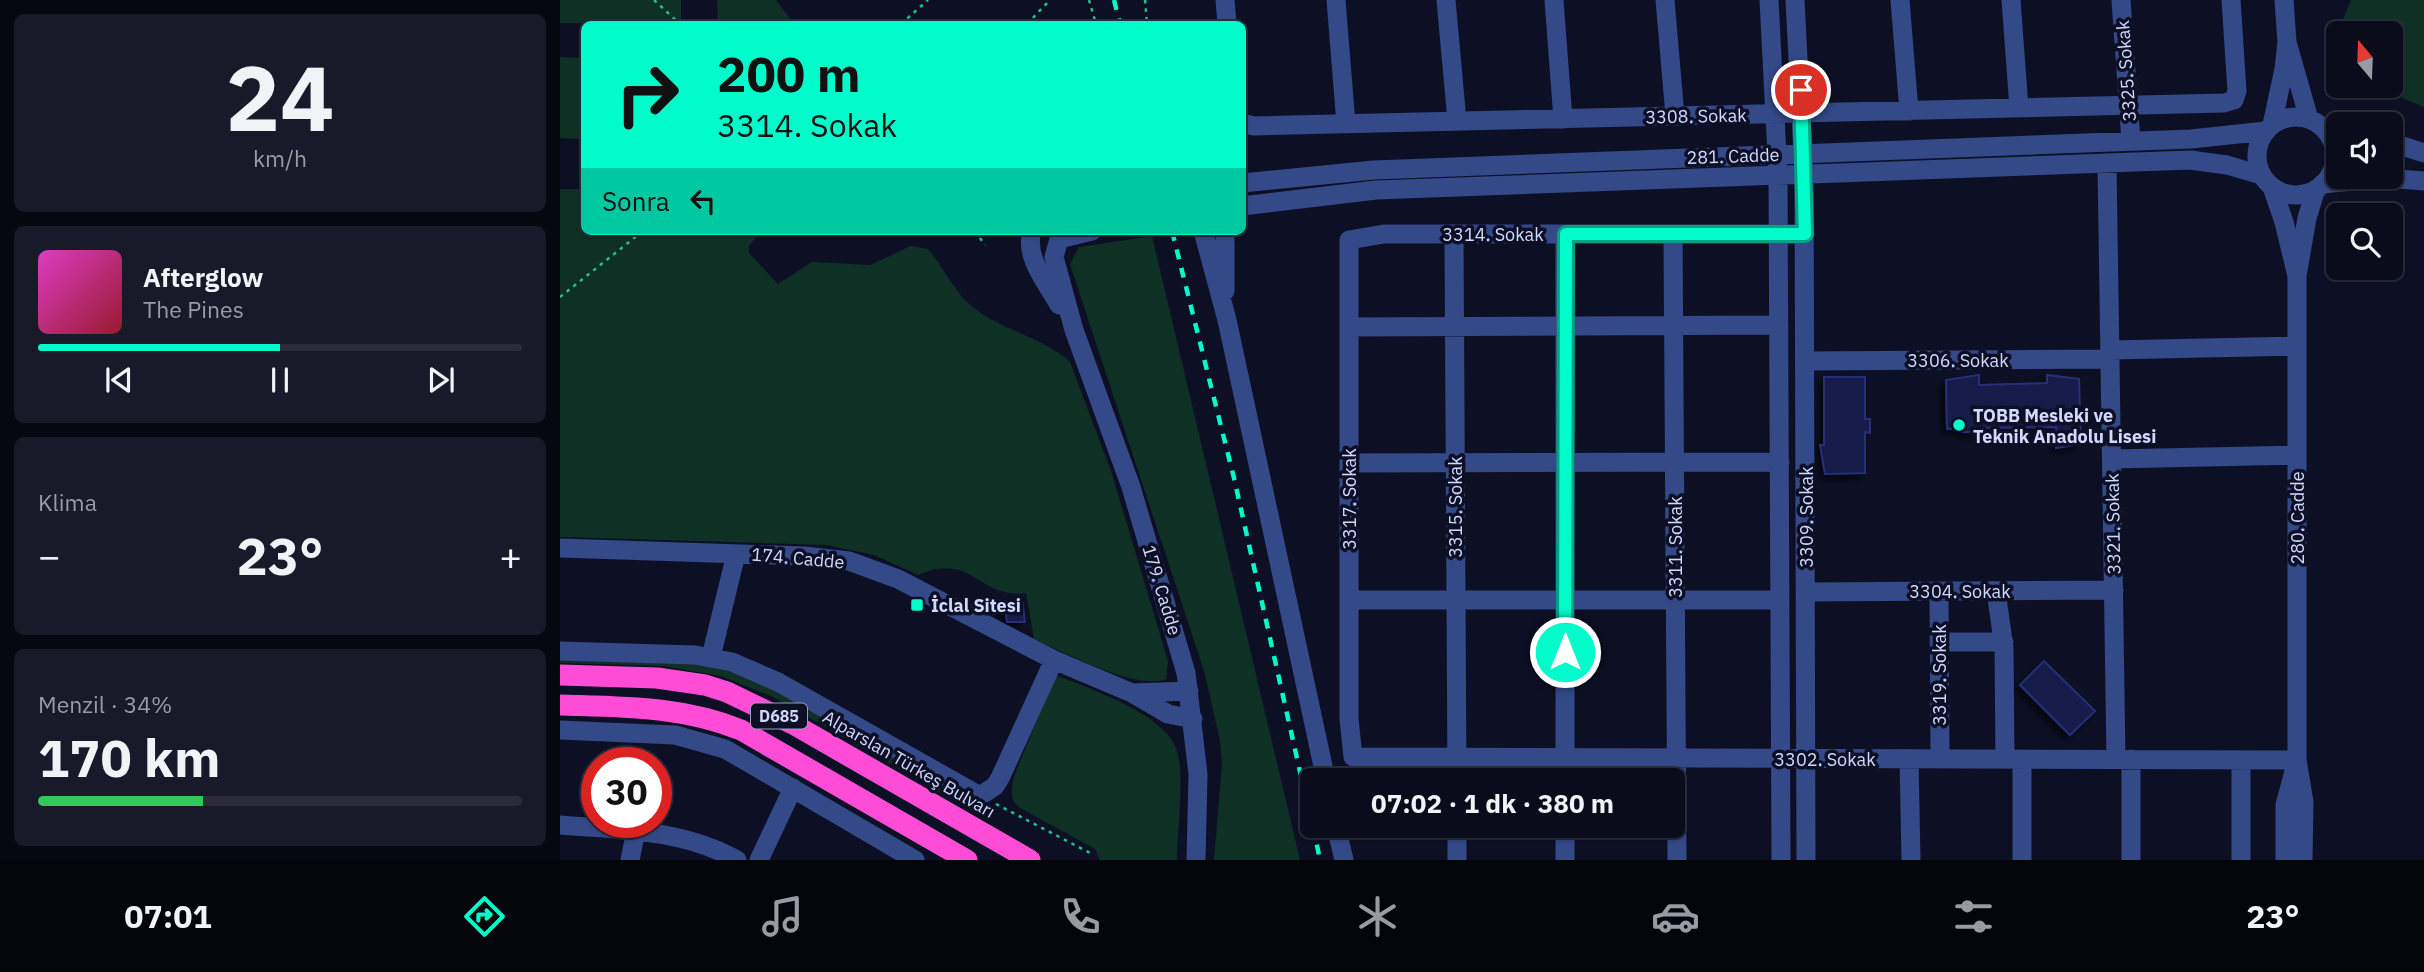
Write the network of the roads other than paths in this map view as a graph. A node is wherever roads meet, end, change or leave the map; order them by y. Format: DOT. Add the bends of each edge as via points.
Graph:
graph roads {
  1 [pos="1225,0"];
  2 [pos="1336,0"];
  3 [pos="1446,0"];
  4 [pos="1554,0"];
  5 [pos="1665,0"];
  6 [pos="1769,0"];
  7 [pos="1796,0"];
  8 [pos="1900,0"];
  9 [pos="2011,0"];
  10 [pos="2121,0"];
  11 [pos="2231,0"];
  12 [pos="2284,0"];
  13 [pos="1227,21"];
  14 [pos="2287,42"];
  15 [pos="2129,105"];
  16 [pos="2019,108"];
  17 [pos="1909,111"];
  18 [pos="1803,113"];
  19 [pos="1776,114"];
  20 [pos="1675,116"];
  21 [pos="1563,119"];
  22 [pos="1457,121"];
  23 [pos="2313,121"];
  24 [pos="1246,124"];
  25 [pos="1346,124"];
  26 [pos="2326,125"];
  27 [pos="2269,128"];
  28 [pos="2131,141"];
  29 [pos="2403,146"];
  30 [pos="2424,153"];
  31 [pos="1804,154"];
  32 [pos="1778,155"];
  33 [pos="2107,163"];
  34 [pos="1804,175"];
  35 [pos="1778,176"];
  36 [pos="2266,181"];
  37 [pos="2424,181"];
  38 [pos="1246,183"];
  39 [pos="2319,187"];
  40 [pos="1264,202"];
  41 [pos="1246,205"];
  42 [pos="1246,213"];
  43 [pos="1454,234"];
  44 [pos="1566,234"];
  45 [pos="1674,234"];
  46 [pos="1779,234"];
  47 [pos="1805,234"];
  48 [pos="1031,235"];
  49 [pos="1069,235"];
  50 [pos="1204,235"];
  51 [pos="1225,235"];
  52 [pos="1349,240"];
  53 [pos="2297,276"];
  54 [pos="1227,320"];
  55 [pos="1674,325"];
  56 [pos="1779,325"];
  57 [pos="1455,326"];
  58 [pos="1565,326"];
  59 [pos="1349,327"];
  60 [pos="1074,330"];
  61 [pos="2297,346"];
  62 [pos="2110,354"];
  63 [pos="1805,361"];
  64 [pos="2297,455"];
  65 [pos="2112,459"];
  66 [pos="1780,462"];
  67 [pos="1349,463"];
  68 [pos="1455,463"];
  69 [pos="1565,463"];
  70 [pos="1675,463"];
  71 [pos="560,548"];
  72 [pos="736,554"];
  73 [pos="2114,590"];
  74 [pos="1939,591"];
  75 [pos="1996,591"];
  76 [pos="1806,592"];
  77 [pos="1349,600"];
  78 [pos="1456,600"];
  79 [pos="1565,600"];
  80 [pos="1676,600"];
  81 [pos="1780,600"];
  82 [pos="1939,642"];
  83 [pos="2004,642"];
  84 [pos="560,651"];
  85 [pos="711,657"];
  86 [pos="1054,660"];
  87 [pos="560,675"];
  88 [pos="1189,691"];
  89 [pos="1132,693"];
  90 [pos="560,705"];
  91 [pos="1193,719"];
  92 [pos="560,730"];
  93 [pos="1353,757"];
  94 [pos="1457,758"];
  95 [pos="1565,758"];
  96 [pos="1677,758"];
  97 [pos="1781,758"];
  98 [pos="1806,759"];
  99 [pos="1909,759"];
  100 [pos="1940,759"];
  101 [pos="2013,759"];
  102 [pos="2123,759"];
  103 [pos="2241,760"];
  104 [pos="2297,760"];
  105 [pos="1323,768"];
  106 [pos="1457,768"];
  107 [pos="1565,768"];
  108 [pos="793,788"];
  109 [pos="560,825"];
  110 [pos="581,827"];
  111 [pos="672,837"];
  112 [pos="635,838"];
  113 [pos="1339,838"];
  114 [pos="1457,838"];
  115 [pos="1565,838"];
  116 [pos="630,860"];
  117 [pos="737,860"];
  118 [pos="759,860"];
  119 [pos="915,860"];
  120 [pos="967,860"];
  121 [pos="1030,860"];
  122 [pos="1196,860"];
  123 [pos="1344,860"];
  124 [pos="1457,860"];
  125 [pos="1565,860"];
  126 [pos="1677,860"];
  127 [pos="1781,860"];
  128 [pos="1806,860"];
  129 [pos="1910,860"];
  130 [pos="2022,860"];
  131 [pos="2131,860"];
  132 [pos="2241,860"];
  133 [pos="2285,860"];
  134 [pos="2303,860"];
  1 -- 13 [label="street"];
  2 -- 25 [label="street"];
  3 -- 22 [label="street"];
  4 -- 21 [label="street"];
  5 -- 20 [label="street"];
  6 -- 19 [label="street, 3309. Sokak"];
  7 -- 18 [label="street, 3309. Sokak"];
  8 -- 17 [label="street"];
  9 -- 16 [label="street"];
  10 -- 15 [label="street, 3325. Sokak"];
  11 -- 15 [label="street, 3308. Sokak" via="2234,100"];
  12 -- 14 [label="street"];
  14 -- 23 [label="street"];
  14 -- 27 [label="street"];
  15 -- 16 [label="street, 3308. Sokak"];
  15 -- 28 [label="street, 3325. Sokak"];
  16 -- 17 [label="street, 3308. Sokak"];
  17 -- 18 [label="street, 3308. Sokak"];
  18 -- 19 [label="street, 3308. Sokak"];
  18 -- 31 [label="street, 3309. Sokak"];
  19 -- 20 [label="street, 3308. Sokak"];
  19 -- 32 [label="street, 3309. Sokak"];
  20 -- 21 [label="street, 3308. Sokak"];
  21 -- 22 [label="street, 3308. Sokak"];
  22 -- 25 [label="street, 3308. Sokak"];
  23 -- 26 [label="street"];
  23 -- 27 [label="street" via="2294,117"];
  23 -- 39 [label="street" via="2328,134 2334,149 2331,172"];
  24 -- 25 [label="street, 3308. Sokak"];
  27 -- 28 [label="street, 281. Cadde" via="2211,138"];
  27 -- 36 [label="street" via="2257,152"];
  28 -- 31 [label="street, 281. Cadde"];
  29 -- 30 [label="street"];
  31 -- 32 [label="street, 281. Cadde"];
  31 -- 34 [label="street, 3309. Sokak"];
  32 -- 35 [label="street, 3309. Sokak"];
  32 -- 38 [label="street, 281. Cadde" via="1360,170"];
  33 -- 34 [label="street, 281. Cadde"];
  33 -- 36 [label="street, 281. Cadde" via="2209,161"];
  33 -- 62 [label="street, 3321. Sokak"];
  34 -- 35 [label="street, 281. Cadde"];
  34 -- 47 [label="street, 3309. Sokak"];
  35 -- 40 [label="street, 281. Cadde" via="1376,190"];
  35 -- 46 [label="street, 3309. Sokak"];
  36 -- 39 [label="street" via="2293,195"];
  36 -- 53 [label="street, 280. Cadde" via="2284,222"];
  37 -- 39 [label="street" via="2386,178"];
  39 -- 53 [label="street, 280. Cadde"];
  40 -- 41 [label="street, 281. Cadde"];
  40 -- 42 [label="street"];
  43 -- 44 [label="street, 3314. Sokak"];
  43 -- 52 [label="street, 3314. Sokak" via="1384,234"];
  43 -- 57 [label="street, 3315. Sokak"];
  44 -- 45 [label="street, 3314. Sokak"];
  44 -- 58 [label="street"];
  45 -- 46 [label="street, 3314. Sokak"];
  45 -- 55 [label="street, 3311. Sokak"];
  46 -- 47 [label="street, 3314. Sokak"];
  46 -- 56 [label="street, 3309. Sokak"];
  47 -- 63 [label="street, 3309. Sokak"];
  48 -- 60 [label="street" via="1032,256"];
  49 -- 60 [label="street" via="1055,246"];
  50 -- 54 [label="street"];
  51 -- 54 [label="street"];
  52 -- 59 [label="street, 3317. Sokak"];
  53 -- 61 [label="street, 280. Cadde"];
  54 -- 105 [label="street"];
  55 -- 56 [label="street"];
  55 -- 58 [label="street"];
  55 -- 70 [label="street, 3311. Sokak"];
  56 -- 66 [label="street, 3309. Sokak"];
  57 -- 58 [label="street"];
  57 -- 59 [label="street"];
  57 -- 68 [label="street, 3315. Sokak"];
  58 -- 69 [label="street"];
  59 -- 67 [label="street, 3317. Sokak"];
  60 -- 88 [label="street, 179. Cadde" via="1131,487"];
  61 -- 62 [label="street, 3306. Sokak"];
  61 -- 64 [label="street, 280. Cadde"];
  62 -- 63 [label="street, 3306. Sokak"];
  62 -- 65 [label="street, 3321. Sokak"];
  63 -- 76 [label="street, 3309. Sokak"];
  64 -- 65 [label="street"];
  64 -- 104 [label="street, 280. Cadde"];
  65 -- 73 [label="street, 3321. Sokak"];
  66 -- 70 [label="street"];
  66 -- 81 [label="street, 3309. Sokak"];
  67 -- 68 [label="street"];
  67 -- 77 [label="street, 3317. Sokak"];
  68 -- 69 [label="street"];
  68 -- 78 [label="street, 3315. Sokak"];
  69 -- 70 [label="street"];
  69 -- 79 [label="street"];
  70 -- 80 [label="street, 3311. Sokak"];
  71 -- 72 [label="street, 174. Cadde"];
  72 -- 85 [label="street"];
  72 -- 86 [label="street, 174. Cadde" via="829,558 872,569"];
  73 -- 75 [label="street, 3304. Sokak"];
  73 -- 102 [label="street, 3321. Sokak"];
  74 -- 75 [label="street, 3304. Sokak"];
  74 -- 76 [label="street, 3304. Sokak"];
  74 -- 82 [label="street, 3319. Sokak"];
  75 -- 83 [label="street"];
  76 -- 98 [label="street, 3309. Sokak"];
  77 -- 78 [label="street"];
  77 -- 93 [label="street, 3317. Sokak"];
  78 -- 79 [label="street"];
  78 -- 94 [label="street, 3315. Sokak"];
  79 -- 80 [label="street"];
  79 -- 95 [label="street"];
  80 -- 81 [label="street"];
  80 -- 96 [label="street, 3311. Sokak"];
  81 -- 97 [label="street, 3309. Sokak"];
  82 -- 83 [label="street"];
  82 -- 100 [label="street, 3319. Sokak"];
  83 -- 101 [label="street"];
  84 -- 85 [label="street"];
  85 -- 86 [label="street" via="778,682 980,796 1000,778"];
  86 -- 89 [label="street, 174. Cadde"];
  87 -- 121 [label="highway, Alparslan Türkeş Bulvarı / D685" via="657,678 727,692 793,724"];
  88 -- 89 [label="street"];
  88 -- 91 [label="street, 179. Cadde"];
  89 -- 91 [label="street, 174. Cadde" via="1168,714"];
  90 -- 120 [label="highway, D685" via="663,709 721,722"];
  91 -- 122 [label="street, 179. Cadde" via="1198,774"];
  92 -- 108 [label="street" via="646,732 701,741"];
  93 -- 94 [label="street, 3302. Sokak"];
  94 -- 95 [label="street, 3302. Sokak"];
  94 -- 106 [label="street, 3315. Sokak"];
  95 -- 96 [label="street, 3302. Sokak"];
  95 -- 107 [label="street"];
  96 -- 97 [label="street, 3302. Sokak"];
  96 -- 126 [label="street, 3311. Sokak"];
  97 -- 98 [label="street, 3302. Sokak"];
  97 -- 127 [label="street, 3309. Sokak"];
  98 -- 99 [label="street, 3302. Sokak"];
  98 -- 128 [label="street, 3309. Sokak"];
  99 -- 100 [label="street, 3302. Sokak"];
  99 -- 129 [label="street"];
  100 -- 101 [label="street, 3302. Sokak"];
  101 -- 102 [label="street, 3302. Sokak"];
  101 -- 130 [label="street"];
  102 -- 103 [label="street, 3302. Sokak"];
  102 -- 131 [label="street, 3321. Sokak"];
  103 -- 104 [label="street, 3302. Sokak"];
  103 -- 132 [label="street"];
  104 -- 133 [label="street, 280. Cadde" via="2285,805"];
  104 -- 134 [label="street, 280. Cadde" via="2304,802"];
  108 -- 118 [label="street"];
  108 -- 119 [label="street"];
  109 -- 110 [label="street"];
  111 -- 117 [label="street" via="693,840"];
  112 -- 116 [label="street"];
  113 -- 123 [label="street"];
  114 -- 124 [label="street"];
  115 -- 125 [label="street"];
}
